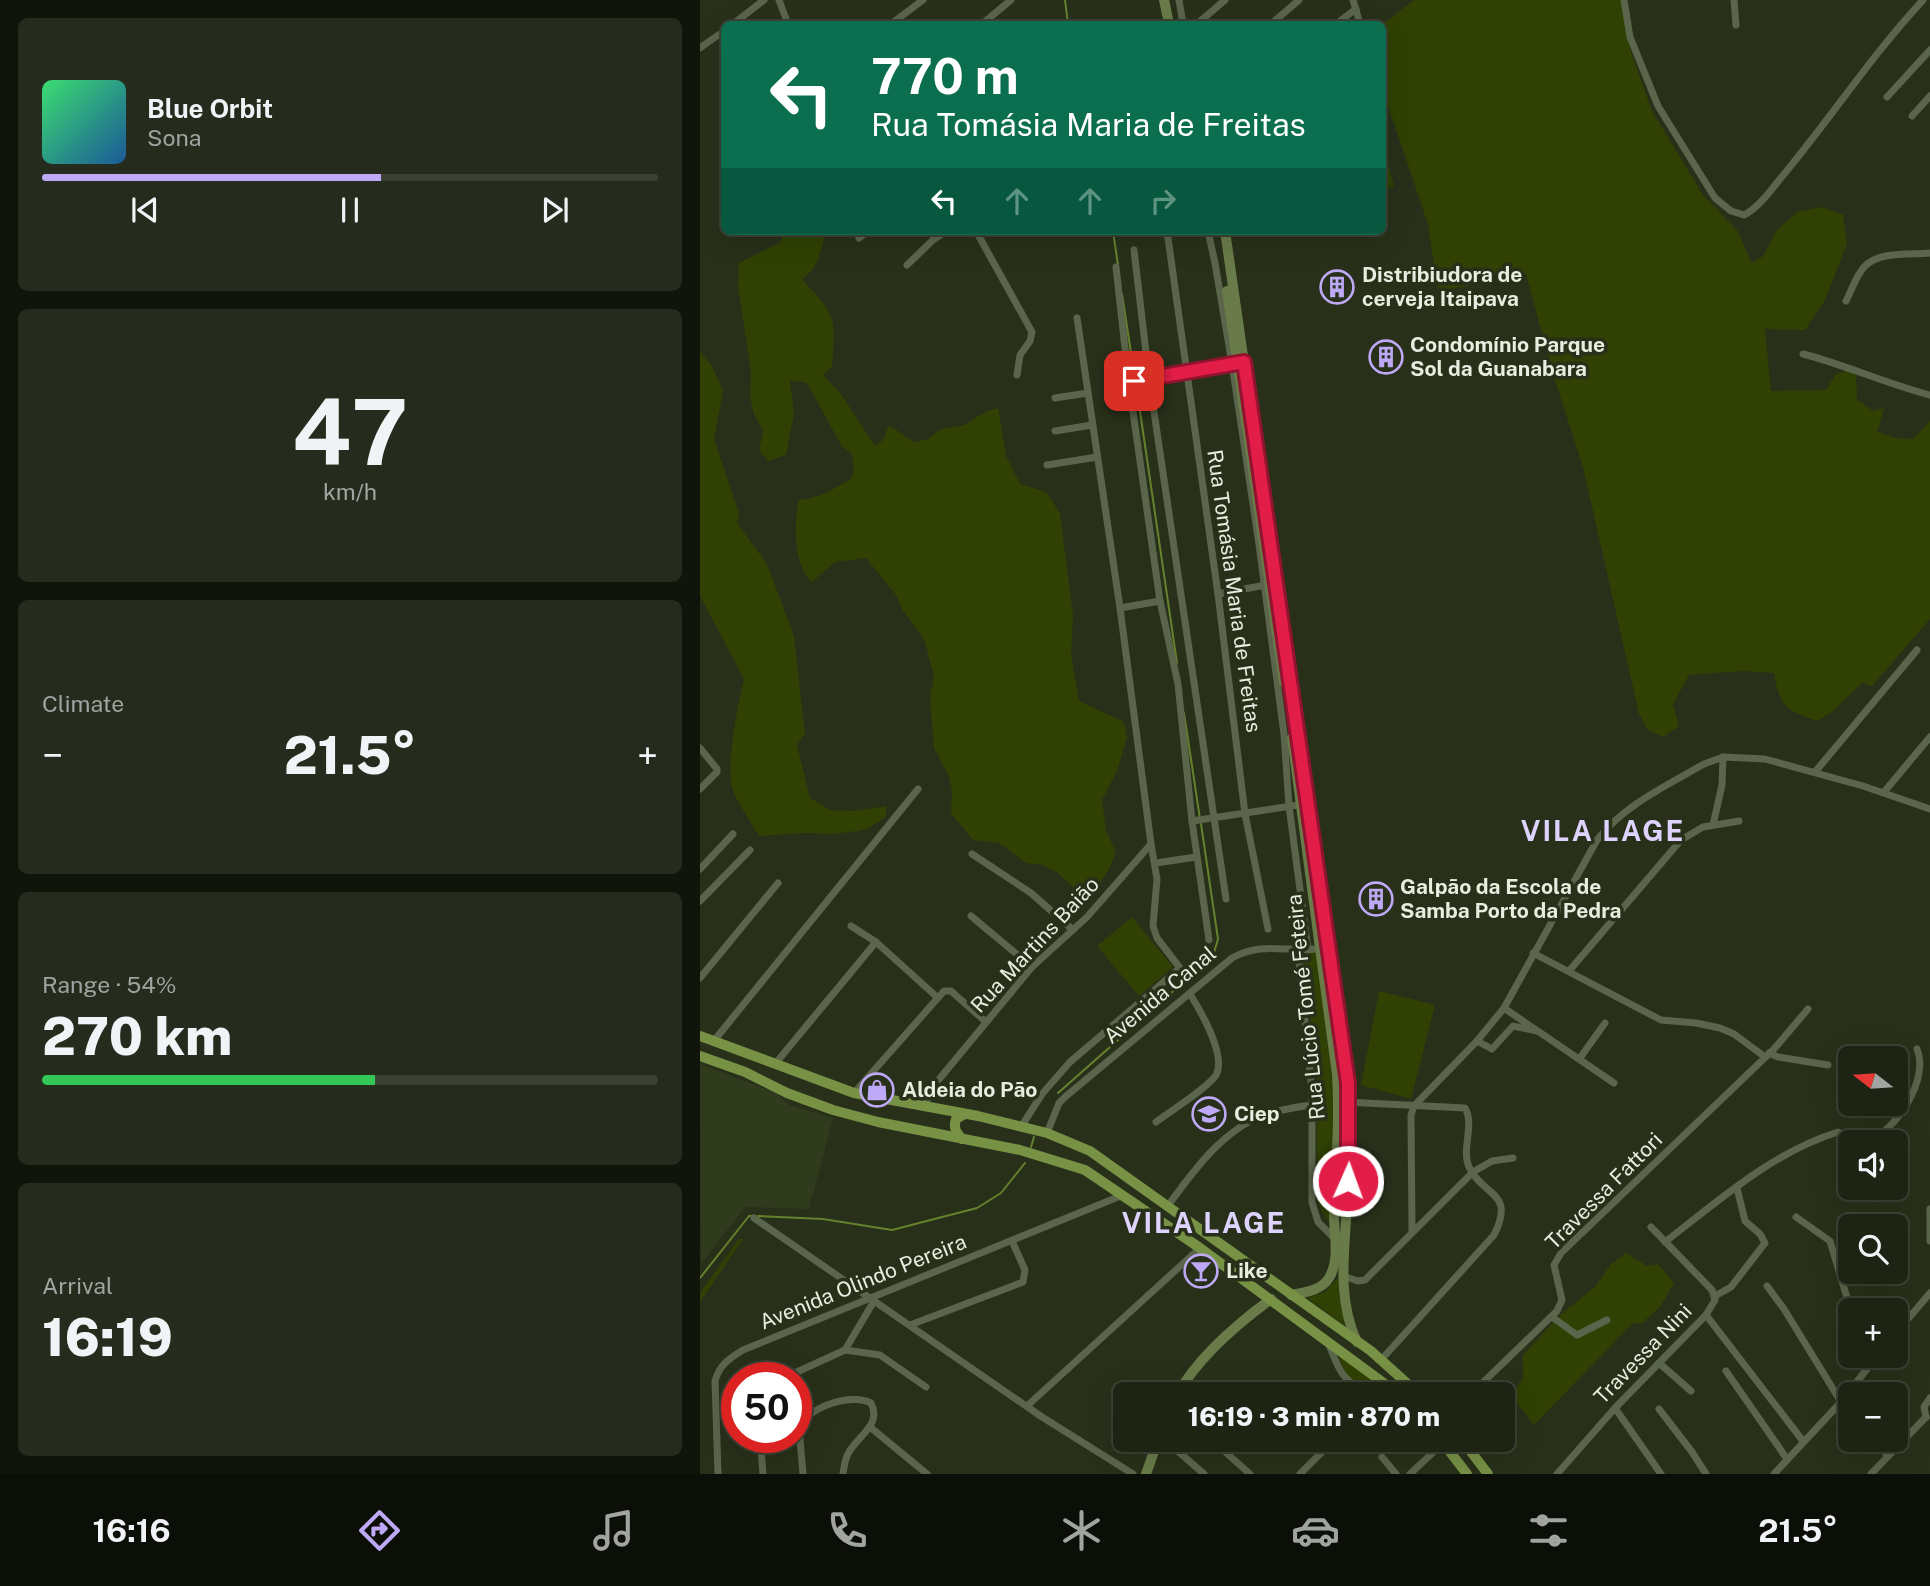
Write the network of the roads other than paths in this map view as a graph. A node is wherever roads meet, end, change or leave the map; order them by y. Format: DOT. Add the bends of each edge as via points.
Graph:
graph roads {
  1 [pos="764,0"];
  2 [pos="779,0"];
  3 [pos="923,0"];
  4 [pos="1011,0"];
  5 [pos="1164,0"];
  6 [pos="1179,0"];
  7 [pos="1225,0"];
  8 [pos="1299,0"];
  9 [pos="1353,0"];
  10 [pos="1624,0"];
  11 [pos="1734,0"];
  12 [pos="1923,0"];
  13 [pos="1356,9"];
  14 [pos="737,21"];
  15 [pos="787,21"];
  16 [pos="895,21"];
  17 [pos="986,21"];
  18 [pos="1168,21"];
  19 [pos="1183,21"];
  20 [pos="1200,21"];
  21 [pos="1274,21"];
  22 [pos="1340,21"];
  23 [pos="1359,21"];
  24 [pos="1736,25"];
  25 [pos="721,33"];
  26 [pos="700,48"];
  27 [pos="1930,50"];
  28 [pos="1930,96"];
  29 [pos="1887,97"];
  30 [pos="1912,116"];
  31 [pos="863,235"];
  32 [pos="940,235"];
  33 [pos="978,235"];
  34 [pos="1168,235"];
  35 [pos="1209,235"];
  36 [pos="1220,235"];
  37 [pos="1225,235"];
  38 [pos="859,238"];
  39 [pos="1134,250"];
  40 [pos="1930,253"];
  41 [pos="907,265"];
  42 [pos="1116,267"];
  43 [pos="1846,301"];
  44 [pos="1077,318"];
  45 [pos="1803,354"];
  46 [pos="1237,363"];
  47 [pos="1186,373"];
  48 [pos="1017,375"];
  49 [pos="1147,378"];
  50 [pos="1132,383"];
  51 [pos="1088,393"];
  52 [pos="1930,396"];
  53 [pos="1055,398"];
  54 [pos="1092,425"];
  55 [pos="1055,431"];
  56 [pos="1097,457"];
  57 [pos="1047,465"];
  58 [pos="1270,584"];
  59 [pos="1218,594"];
  60 [pos="1160,601"];
  61 [pos="1120,608"];
  62 [pos="1917,650"];
  63 [pos="1930,737"];
  64 [pos="700,748"];
  65 [pos="1723,757"];
  66 [pos="1815,772"];
  67 [pos="700,789"];
  68 [pos="918,789"];
  69 [pos="1884,792"];
  70 [pos="1305,804"];
  71 [pos="1289,807"];
  72 [pos="1930,809"];
  73 [pos="1245,814"];
  74 [pos="1211,819"];
  75 [pos="1195,820"];
  76 [pos="1739,821"];
  77 [pos="1713,825"];
  78 [pos="733,834"];
  79 [pos="1151,844"];
  80 [pos="750,850"];
  81 [pos="972,854"];
  82 [pos="1196,857"];
  83 [pos="1156,863"];
  84 [pos="700,869"];
  85 [pos="778,883"];
  86 [pos="1226,899"];
  87 [pos="700,901"];
  88 [pos="971,916"];
  89 [pos="851,926"];
  90 [pos="1268,929"];
  91 [pos="1073,930"];
  92 [pos="1209,940"];
  93 [pos="876,942"];
  94 [pos="1319,949"];
  95 [pos="1298,951"];
  96 [pos="1533,953"];
  97 [pos="1032,967"];
  98 [pos="1569,971"];
  99 [pos="700,978"];
  100 [pos="1190,994"];
  101 [pos="938,998"];
  102 [pos="1504,1008"];
  103 [pos="1808,1009"];
  104 [pos="986,1021"];
  105 [pos="1605,1023"];
  106 [pos="1540,1031"];
  107 [pos="700,1036"];
  108 [pos="1477,1041"];
  109 [pos="713,1042"];
  110 [pos="1917,1049"];
  111 [pos="1767,1055"];
  112 [pos="700,1056"];
  113 [pos="1580,1058"];
  114 [pos="774,1064"];
  115 [pos="1828,1065"];
  116 [pos="756,1077"];
  117 [pos="1614,1083"];
  118 [pos="775,1087"];
  119 [pos="854,1093"];
  120 [pos="1042,1094"];
  121 [pos="1343,1102"];
  122 [pos="1059,1103"];
  123 [pos="1312,1105"];
  124 [pos="1414,1106"];
  125 [pos="924,1107"];
  126 [pos="965,1114"];
  127 [pos="1156,1122"];
  128 [pos="1021,1127"];
  129 [pos="1887,1130"];
  130 [pos="1047,1133"];
  131 [pos="1838,1134"];
  132 [pos="962,1139"];
  133 [pos="1513,1158"];
  134 [pos="1473,1172"];
  135 [pos="1737,1188"];
  136 [pos="1123,1195"];
  137 [pos="1167,1207"];
  138 [pos="1930,1209"];
  139 [pos="1796,1217"];
  140 [pos="754,1218"];
  141 [pos="1651,1227"];
  142 [pos="1412,1231"];
  143 [pos="1336,1240"];
  144 [pos="1012,1241"];
  145 [pos="1930,1241"];
  146 [pos="1665,1242"];
  147 [pos="1200,1248"];
  148 [pos="1343,1276"];
  149 [pos="1767,1286"];
  150 [pos="1930,1293"];
  151 [pos="1291,1295"];
  152 [pos="1715,1296"];
  153 [pos="1847,1298"];
  154 [pos="872,1299"];
  155 [pos="1271,1299"];
  156 [pos="1706,1315"];
  157 [pos="1552,1317"];
  158 [pos="1908,1319"];
  159 [pos="1607,1320"];
  160 [pos="910,1325"];
  161 [pos="1328,1341"];
  162 [pos="1358,1342"];
  163 [pos="845,1350"];
  164 [pos="1381,1360"];
  165 [pos="1658,1363"];
  166 [pos="812,1365"];
  167 [pos="1726,1371"];
  168 [pos="1186,1382"];
  169 [pos="1348,1382"];
  170 [pos="1383,1382"];
  171 [pos="1406,1382"];
  172 [pos="1484,1382"];
  173 [pos="926,1387"];
  174 [pos="1690,1391"];
  175 [pos="1838,1397"];
  176 [pos="1930,1398"];
  177 [pos="1838,1405"];
  178 [pos="1027,1406"];
  179 [pos="1615,1408"];
  180 [pos="1659,1409"];
  181 [pos="812,1415"];
  182 [pos="1928,1419"];
  183 [pos="870,1427"];
  184 [pos="1803,1441"];
  185 [pos="1154,1452"];
  186 [pos="1179,1452"];
  187 [pos="1225,1452"];
  188 [pos="1322,1452"];
  189 [pos="1432,1452"];
  190 [pos="1450,1452"];
  191 [pos="1471,1452"];
  192 [pos="1884,1452"];
  193 [pos="761,1453"];
  194 [pos="801,1453"];
  195 [pos="1888,1456"];
  196 [pos="1382,1457"];
  197 [pos="1787,1459"];
  198 [pos="1301,1472"];
  199 [pos="718,1474"];
  200 [pos="763,1474"];
  201 [pos="803,1474"];
  202 [pos="843,1474"];
  203 [pos="927,1474"];
  204 [pos="1133,1474"];
  205 [pos="1146,1474"];
  206 [pos="1204,1474"];
  207 [pos="1250,1474"];
  208 [pos="1396,1474"];
  209 [pos="1410,1474"];
  210 [pos="1467,1474"];
  211 [pos="1488,1474"];
  212 [pos="1557,1474"];
  213 [pos="1661,1474"];
  214 [pos="1706,1474"];
  215 [pos="1774,1474"];
  216 [pos="1871,1474"];
  1 -- 14 [label="street"];
  2 -- 15 [label="street"];
  3 -- 16 [label="street"];
  4 -- 17 [label="street"];
  5 -- 18 [label="main road"];
  6 -- 19 [label="street"];
  7 -- 20 [label="street"];
  8 -- 21 [label="street"];
  9 -- 13 [label="street"];
  10 -- 12 [label="street" via="1630,37 1658,106 1715,198 1744,215 1793,163 1880,48"];
  11 -- 24 [label="street"];
  13 -- 22 [label="street"];
  13 -- 23 [label="street"];
  25 -- 26 [label="street"];
  27 -- 29 [label="street"];
  28 -- 30 [label="street"];
  31 -- 38 [label="street"];
  32 -- 41 [label="street"];
  33 -- 48 [label="street" via="1032,332 1020,355"];
  34 -- 47 [label="street, Rua Tomásia Maria de Freitas"];
  35 -- 46 [label="street"];
  36 -- 46 [label="main road, Rua Lúcio Tomé Feteira"];
  37 -- 46 [label="main road, Rua Lúcio Tomé Feteira"];
  39 -- 49 [label="street"];
  40 -- 43 [label="street" via="1887,256 1872,262 1865,266"];
  42 -- 50 [label="street"];
  44 -- 51 [label="street"];
  45 -- 52 [label="street"];
  46 -- 47 [label="street"];
  46 -- 58 [label="main road, Rua Lúcio Tomé Feteira"];
  47 -- 49 [label="street"];
  47 -- 59 [label="street, Rua Tomásia Maria de Freitas"];
  49 -- 50 [label="street"];
  49 -- 74 [label="street"];
  50 -- 60 [label="street"];
  51 -- 53 [label="street"];
  51 -- 54 [label="street"];
  54 -- 55 [label="street"];
  54 -- 56 [label="street"];
  56 -- 57 [label="street"];
  56 -- 61 [label="street"];
  58 -- 59 [label="street"];
  58 -- 70 [label="main road, Rua Lúcio Tomé Feteira"];
  58 -- 71 [label="street"];
  59 -- 73 [label="street, Rua Tomásia Maria de Freitas"];
  60 -- 61 [label="street"];
  60 -- 75 [label="street" via="1178,684"];
  61 -- 79 [label="street"];
  62 -- 66 [label="street"];
  63 -- 69 [label="street"];
  64 -- 67 [label="street" via="717,769"];
  65 -- 66 [label="street" via="1765,760"];
  65 -- 77 [label="street"];
  65 -- 96 [label="street" via="1611,822"];
  66 -- 69 [label="street"];
  68 -- 109 [label="street"];
  69 -- 72 [label="street"];
  70 -- 71 [label="street"];
  70 -- 94 [label="main road, Rua Lúcio Tomé Feteira"];
  71 -- 73 [label="street"];
  71 -- 94 [label="street"];
  73 -- 74 [label="street"];
  73 -- 90 [label="street, Rua Tomásia Maria de Freitas"];
  74 -- 75 [label="street"];
  74 -- 86 [label="street"];
  75 -- 82 [label="street"];
  76 -- 77 [label="street"];
  77 -- 98 [label="street" via="1693,831 1671,850"];
  78 -- 84 [label="street"];
  79 -- 83 [label="street"];
  79 -- 91 [label="street, Rua Martins Baião"];
  80 -- 87 [label="street"];
  81 -- 91 [label="street" via="1031,893"];
  82 -- 83 [label="street"];
  82 -- 92 [label="street"];
  83 -- 120 [label="street, Avenida Canal" via="1153,926 1179,966 1177,972 1070,1062"];
  85 -- 99 [label="street"];
  88 -- 97 [label="street"];
  89 -- 93 [label="street"];
  91 -- 97 [label="street, Rua Martins Baião"];
  93 -- 101 [label="street"];
  93 -- 114 [label="street"];
  94 -- 95 [label="street, Avenida Canal"];
  94 -- 121 [label="main road, Rua Lúcio Tomé Feteira"];
  95 -- 100 [label="street, Avenida Canal" via="1245,951"];
  95 -- 123 [label="street"];
  96 -- 98 [label="street"];
  96 -- 102 [label="street"];
  97 -- 104 [label="street, Rua Martins Baião"];
  98 -- 111 [label="street" via="1661,1020 1720,1028"];
  100 -- 122 [label="street, Avenida Canal"];
  100 -- 127 [label="street" via="1211,1033 1218,1069 1211,1080"];
  101 -- 104 [label="street" via="947,989"];
  101 -- 119 [label="street"];
  102 -- 106 [label="street"];
  102 -- 108 [label="street"];
  103 -- 111 [label="street, Travessa Fattori"];
  104 -- 125 [label="street, Rua Martins Baião" via="936,1083"];
  105 -- 113 [label="street"];
  106 -- 108 [label="street" via="1513,1026 1492,1049"];
  106 -- 113 [label="street"];
  107 -- 109 [label="main road"];
  108 -- 124 [label="street"];
  109 -- 114 [label="main road"];
  110 -- 129 [label="street" via="1921,1065 1906,1105"];
  111 -- 115 [label="street"];
  111 -- 157 [label="street, Travessa Fattori" via="1556,1259 1562,1300"];
  112 -- 116 [label="main road"];
  113 -- 117 [label="street"];
  114 -- 116 [label="main road"];
  114 -- 118 [label="main road" via="771,1080"];
  114 -- 119 [label="main road"];
  116 -- 118 [label="main road"];
  118 -- 132 [label="main road" via="833,1110"];
  119 -- 125 [label="main road"];
  120 -- 122 [label="street"];
  120 -- 128 [label="street, Avenida Canal"];
  121 -- 124 [label="street"];
  121 -- 143 [label="main road, Rua Lúcio Tomé Feteira"];
  121 -- 148 [label="main road, Rua Lúcio Tomé Feteira" via="1348,1172"];
  122 -- 130 [label="street, Avenida Canal"];
  123 -- 137 [label="street" via="1262,1115 1231,1134 1186,1180"];
  123 -- 143 [label="street" via="1311,1202 1318,1222"];
  124 -- 134 [label="street" via="1465,1108 1468,1164"];
  124 -- 142 [label="street"];
  125 -- 126 [label="main road"];
  126 -- 128 [label="main road"];
  126 -- 132 [label="main road" via="954,1126"];
  128 -- 130 [label="main road"];
  130 -- 137 [label="main road" via="1090,1151"];
  131 -- 135 [label="street" via="1800,1147"];
  132 -- 136 [label="main road" via="1072,1164"];
  133 -- 134 [label="street" via="1492,1161"];
  134 -- 142 [label="street"];
  134 -- 164 [label="street" via="1500,1204 1502,1218 1494,1235"];
  135 -- 146 [label="street"];
  135 -- 152 [label="street" via="1745,1221 1765,1243 1731,1287"];
  136 -- 144 [label="street, Avenida Olindo Pereira"];
  136 -- 147 [label="main road"];
  137 -- 151 [label="main road"];
  138 -- 145 [label="street"];
  139 -- 153 [label="street" via="1830,1241"];
  140 -- 154 [label="street"];
  141 -- 146 [label="street, Travessa Nini"];
  142 -- 148 [label="street" via="1365,1280"];
  143 -- 151 [label="main road, Rua Lúcio Tomé Feteira" via="1326,1283"];
  144 -- 154 [label="street, Avenida Olindo Pereira"];
  144 -- 160 [label="street" via="1025,1270 1023,1282"];
  146 -- 152 [label="street, Travessa Nini"];
  147 -- 155 [label="main road"];
  147 -- 178 [label="street"];
  148 -- 162 [label="main road, Rua Lúcio Tomé Feteira" via="1347,1315"];
  149 -- 175 [label="street"];
  150 -- 158 [label="street"];
  151 -- 162 [label="main road"];
  152 -- 156 [label="street, Travessa Nini"];
  154 -- 160 [label="street"];
  154 -- 163 [label="street"];
  154 -- 199 [label="street, Avenida Olindo Pereira" via="743,1350 723,1364 715,1381"];
  155 -- 161 [label="main road"];
  155 -- 168 [label="main road" via="1210,1353"];
  156 -- 165 [label="street, Travessa Nini"];
  156 -- 184 [label="street"];
  157 -- 159 [label="street" via="1577,1335"];
  157 -- 172 [label="street"];
  160 -- 178 [label="street"];
  161 -- 169 [label="street"];
  161 -- 170 [label="main road"];
  162 -- 164 [label="main road"];
  163 -- 166 [label="street"];
  163 -- 173 [label="street" via="880,1355"];
  164 -- 171 [label="main road"];
  165 -- 174 [label="street"];
  165 -- 179 [label="street, Travessa Nini"];
  167 -- 197 [label="street"];
  176 -- 182 [label="street" via="1924,1407"];
  177 -- 184 [label="street"];
  178 -- 204 [label="street"];
  179 -- 212 [label="street, Travessa Nini"];
  179 -- 213 [label="street"];
  180 -- 214 [label="street"];
  181 -- 183 [label="street" via="860,1398 873,1406"];
  182 -- 195 [label="street"];
  183 -- 202 [label="street" via="849,1452"];
  183 -- 203 [label="street"];
  184 -- 197 [label="street"];
  185 -- 205 [label="main road"];
  186 -- 206 [label="street"];
  187 -- 207 [label="street"];
  188 -- 198 [label="street"];
  189 -- 209 [label="street"];
  190 -- 210 [label="main road"];
  191 -- 211 [label="main road"];
  192 -- 195 [label="street"];
  193 -- 200 [label="street"];
  194 -- 201 [label="street"];
  195 -- 216 [label="street"];
  196 -- 208 [label="street"];
  197 -- 215 [label="street"];
}
